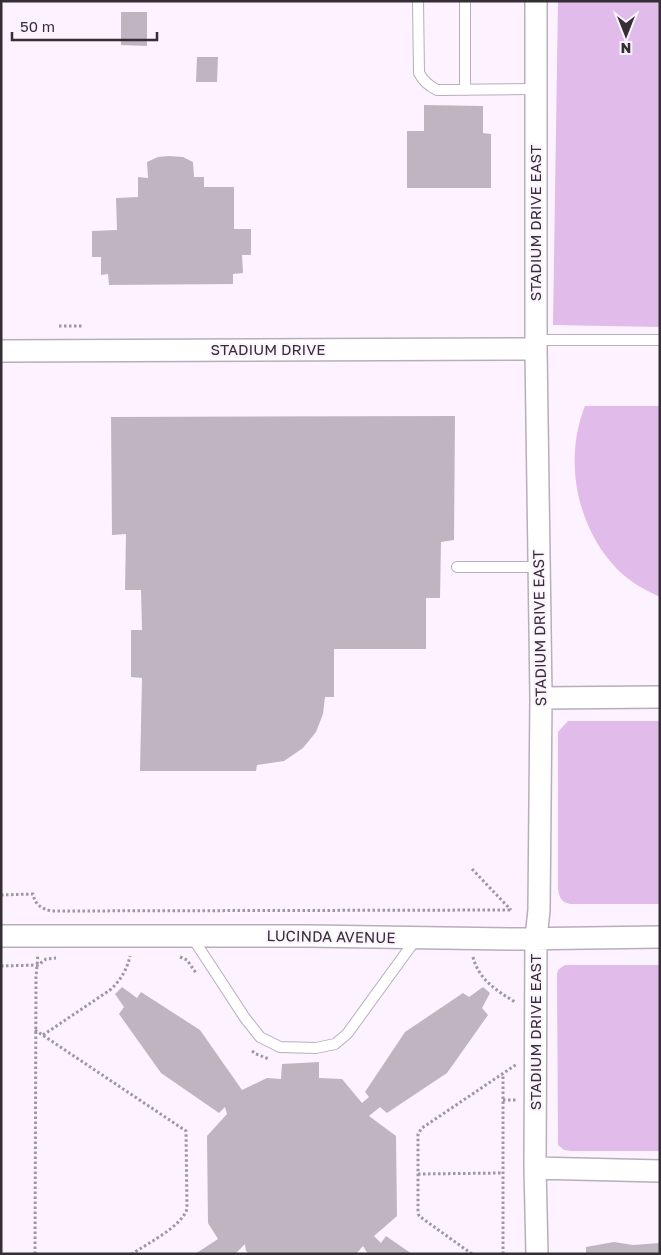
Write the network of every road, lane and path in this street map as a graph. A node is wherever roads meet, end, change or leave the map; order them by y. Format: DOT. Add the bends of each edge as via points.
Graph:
graph roads {
  1 [pos="418,1"];
  2 [pos="465,1"];
  3 [pos="536,1"];
  4 [pos="536,89"];
  5 [pos="465,90"];
  6 [pos="59,326"];
  7 [pos="83,326"];
  8 [pos="660,340"];
  9 [pos="536,344"];
  10 [pos="1,352"];
  11 [pos="457,567"];
  12 [pos="539,567"];
  13 [pos="541,698"];
  14 [pos="660,698"];
  15 [pos="472,868"];
  16 [pos="1,895"];
  17 [pos="1,936"];
  18 [pos="192,936"];
  19 [pos="660,937"];
  20 [pos="536,938"];
  21 [pos="416,939"];
  22 [pos="481,954"];
  23 [pos="123,956"];
  24 [pos="130,956"];
  25 [pos="139,956"];
  26 [pos="177,956"];
  27 [pos="64,958"];
  28 [pos="38,965"];
  29 [pos="1,966"];
  30 [pos="198,976"];
  31 [pos="520,1005"];
  32 [pos="35,1030"];
  33 [pos="43,1035"];
  34 [pos="249,1048"];
  35 [pos="270,1060"];
  36 [pos="520,1072"];
  37 [pos="503,1074"];
  38 [pos="503,1100"];
  39 [pos="520,1100"];
  40 [pos="535,1168"];
  41 [pos="660,1171"];
  42 [pos="503,1173"];
  43 [pos="418,1174"];
  44 [pos="35,1254"];
  45 [pos="132,1254"];
  46 [pos="472,1254"];
  47 [pos="502,1254"];
  48 [pos="537,1254"];
  1 -- 5 [label="lane" via="419,73 422,80 437,90"];
  2 -- 5 [label="lane"];
  3 -- 4 [label="street, STADIUM DRIVE EAST"];
  4 -- 5 [label="lane"];
  4 -- 9 [label="street, STADIUM DRIVE EAST"];
  6 -- 7 [label="path"];
  8 -- 9 [label="lane"];
  9 -- 10 [label="street, STADIUM DRIVE"];
  9 -- 12 [label="street, STADIUM DRIVE EAST"];
  11 -- 12 [label="lane"];
  12 -- 13 [label="street, STADIUM DRIVE EAST"];
  13 -- 14 [label="street"];
  13 -- 20 [label="street, STADIUM DRIVE EAST"];
  15 -- 16 [label="path" via="511,910 51,911 38,906 33,894"];
  17 -- 18 [label="street, LUCINDA AVENUE"];
  18 -- 21 [label="street, LUCINDA AVENUE"];
  18 -- 21 [label="lane" via="260,1037 280,1047 316,1048 335,1044 347,1034"];
  19 -- 20 [label="street, LUCINDA AVENUE"];
  20 -- 21 [label="street, LUCINDA AVENUE"];
  20 -- 40 [label="street, STADIUM DRIVE EAST"];
  22 -- 31 [label="path" via="472,954 487,983"];
  23 -- 24 [label="path"];
  24 -- 25 [label="path"];
  24 -- 33 [label="path" via="128,965 110,990"];
  26 -- 30 [label="path" via="186,960"];
  27 -- 28 [label="path" via="46,960"];
  28 -- 29 [label="path"];
  28 -- 32 [label="path"];
  32 -- 33 [label="path"];
  32 -- 44 [label="path"];
  33 -- 45 [label="path" via="186,1131 185,1214 174,1226"];
  34 -- 35 [label="path"];
  36 -- 37 [label="path" via="520,1062"];
  37 -- 38 [label="path"];
  37 -- 43 [label="path" via="422,1128 418,1138"];
  38 -- 39 [label="path"];
  38 -- 42 [label="path"];
  40 -- 41 [label="street"];
  40 -- 48 [label="street, STADIUM DRIVE EAST"];
  42 -- 43 [label="path"];
  42 -- 47 [label="path"];
  43 -- 46 [label="path" via="419,1216"];
}
